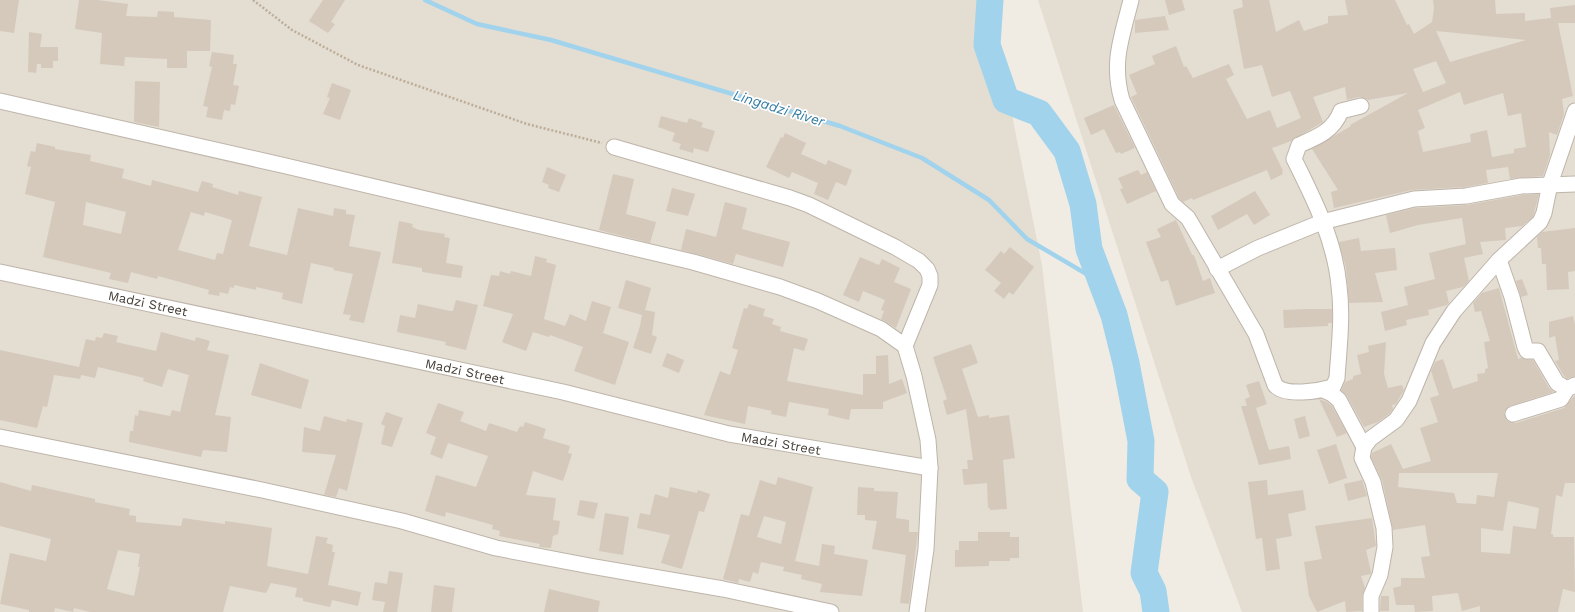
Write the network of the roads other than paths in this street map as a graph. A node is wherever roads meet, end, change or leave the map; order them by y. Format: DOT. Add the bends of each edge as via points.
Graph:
graph roads {
  1 [pos="1131,0"];
  2 [pos="0,101"];
  3 [pos="1361,106"];
  4 [pos="1575,111"];
  5 [pos="614,147"];
  6 [pos="1550,184"];
  7 [pos="1575,184"];
  8 [pos="1322,222"];
  9 [pos="1499,260"];
  10 [pos="1217,269"];
  11 [pos="0,272"];
  12 [pos="905,346"];
  13 [pos="1571,387"];
  14 [pos="1323,390"];
  15 [pos="1513,414"];
  16 [pos="0,437"];
  17 [pos="1364,447"];
  18 [pos="930,468"];
  19 [pos="831,612"];
  20 [pos="917,612"];
  21 [pos="1370,612"];
  1 -- 10 [label="street" via="1116,62 1117,82 1122,100 1172,204 1188,218"];
  2 -- 12 [label="street" via="693,262 780,287 818,301 881,329"];
  3 -- 8 [label="street" via="1341,111 1322,136 1299,145 1294,159"];
  4 -- 6 [label="street"];
  5 -- 12 [label="street" via="790,198 895,247 919,261 927,269 930,285"];
  6 -- 7 [label="street"];
  6 -- 8 [label="street" via="1521,186 1466,196 1414,199"];
  6 -- 9 [label="street" via="1540,222"];
  8 -- 10 [label="street" via="1258,248"];
  8 -- 14 [label="street" via="1335,261 1341,306 1337,378 1333,387"];
  9 -- 13 [label="street" via="1527,351 1538,352 1557,383"];
  9 -- 17 [label="street" via="1447,321 1433,343 1414,391 1396,420 1370,439"];
  10 -- 14 [label="street" via="1256,334 1275,386 1286,392"];
  11 -- 18 [label="street, Madzi Street" via="563,392 729,434"];
  12 -- 18 [label="street" via="926,432"];
  13 -- 15 [label="street" via="1561,399"];
  14 -- 17 [label="street" via="1339,400"];
  16 -- 19 [label="street" via="286,495 402,521 496,548 723,589"];
  17 -- 21 [label="street" via="1362,458 1373,482 1384,528 1385,547 1380,575 1370,596"];
  18 -- 20 [label="street" via="926,550"];
}
